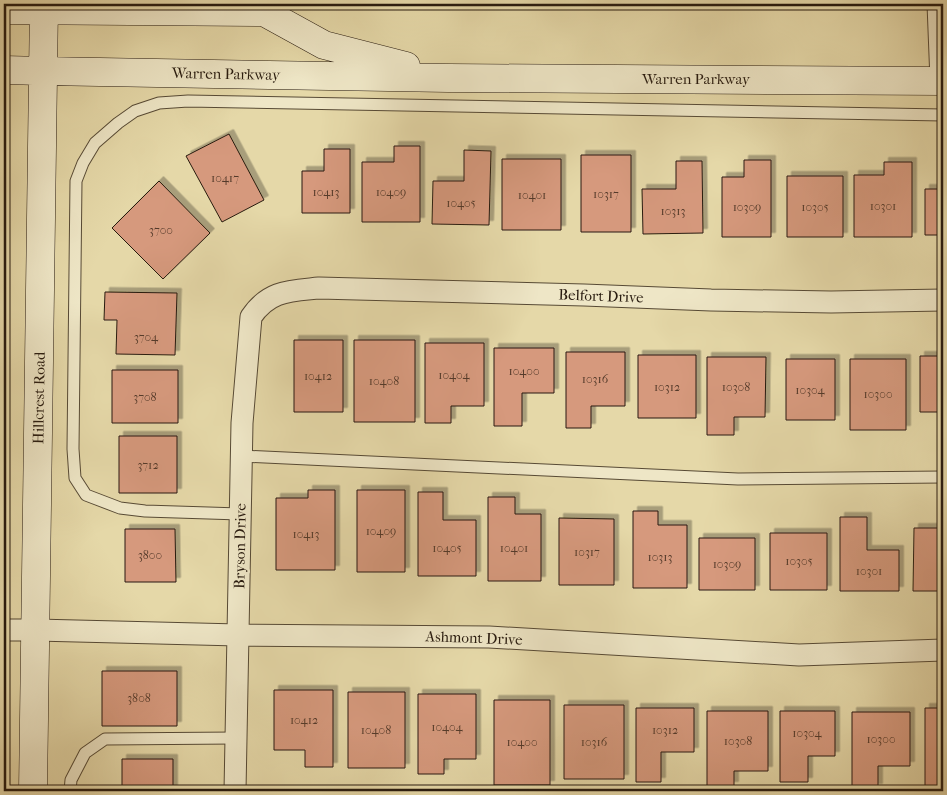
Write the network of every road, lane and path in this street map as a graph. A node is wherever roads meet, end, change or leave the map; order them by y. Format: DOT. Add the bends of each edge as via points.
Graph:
graph roads {
  1 [pos="933,4"];
  2 [pos="44,7"];
  3 [pos="4,10"];
  4 [pos="4,70"];
  5 [pos="43,71"];
  6 [pos="448,78"];
  7 [pos="939,81"];
  8 [pos="943,115"];
  9 [pos="943,300"];
  10 [pos="262,304"];
  11 [pos="241,456"];
  12 [pos="943,477"];
  13 [pos="240,514"];
  14 [pos="4,630"];
  15 [pos="36,630"];
  16 [pos="238,634"];
  17 [pos="943,650"];
  18 [pos="236,738"];
  19 [pos="33,791"];
  20 [pos="70,791"];
  21 [pos="235,791"];
  1 -- 7 [label="lane"];
  2 -- 3 [label="main road, Warren Parkway"];
  2 -- 5 [label="main road, Hillcrest Road"];
  2 -- 6 [label="main road, Warren Parkway" via="264,12 324,45"];
  4 -- 5 [label="main road, Warren Parkway"];
  5 -- 6 [label="main road, Warren Parkway"];
  5 -- 15 [label="main road, Hillcrest Road"];
  6 -- 7 [label="main road, Warren Parkway"];
  8 -- 13 [label="lane" via="188,101 159,103 135,111 95,143 76,181 75,478 86,495 120,508 145,512"];
  9 -- 10 [label="street, Belfort Drive" via="731,301 319,288 286,291"];
  10 -- 11 [label="street, Bryson Drive" via="251,317"];
  11 -- 12 [label="lane" via="738,479"];
  11 -- 13 [label="street, Bryson Drive"];
  13 -- 16 [label="street, Bryson Drive"];
  14 -- 15 [label="street, Ashmont Drive"];
  15 -- 16 [label="street, Ashmont Drive"];
  15 -- 19 [label="main road, Hillcrest Road"];
  16 -- 17 [label="street, Ashmont Drive" via="490,637 799,655"];
  16 -- 18 [label="street, Bryson Drive"];
  18 -- 20 [label="lane" via="105,739 85,752 71,780"];
  18 -- 21 [label="street, Bryson Drive"];
}
